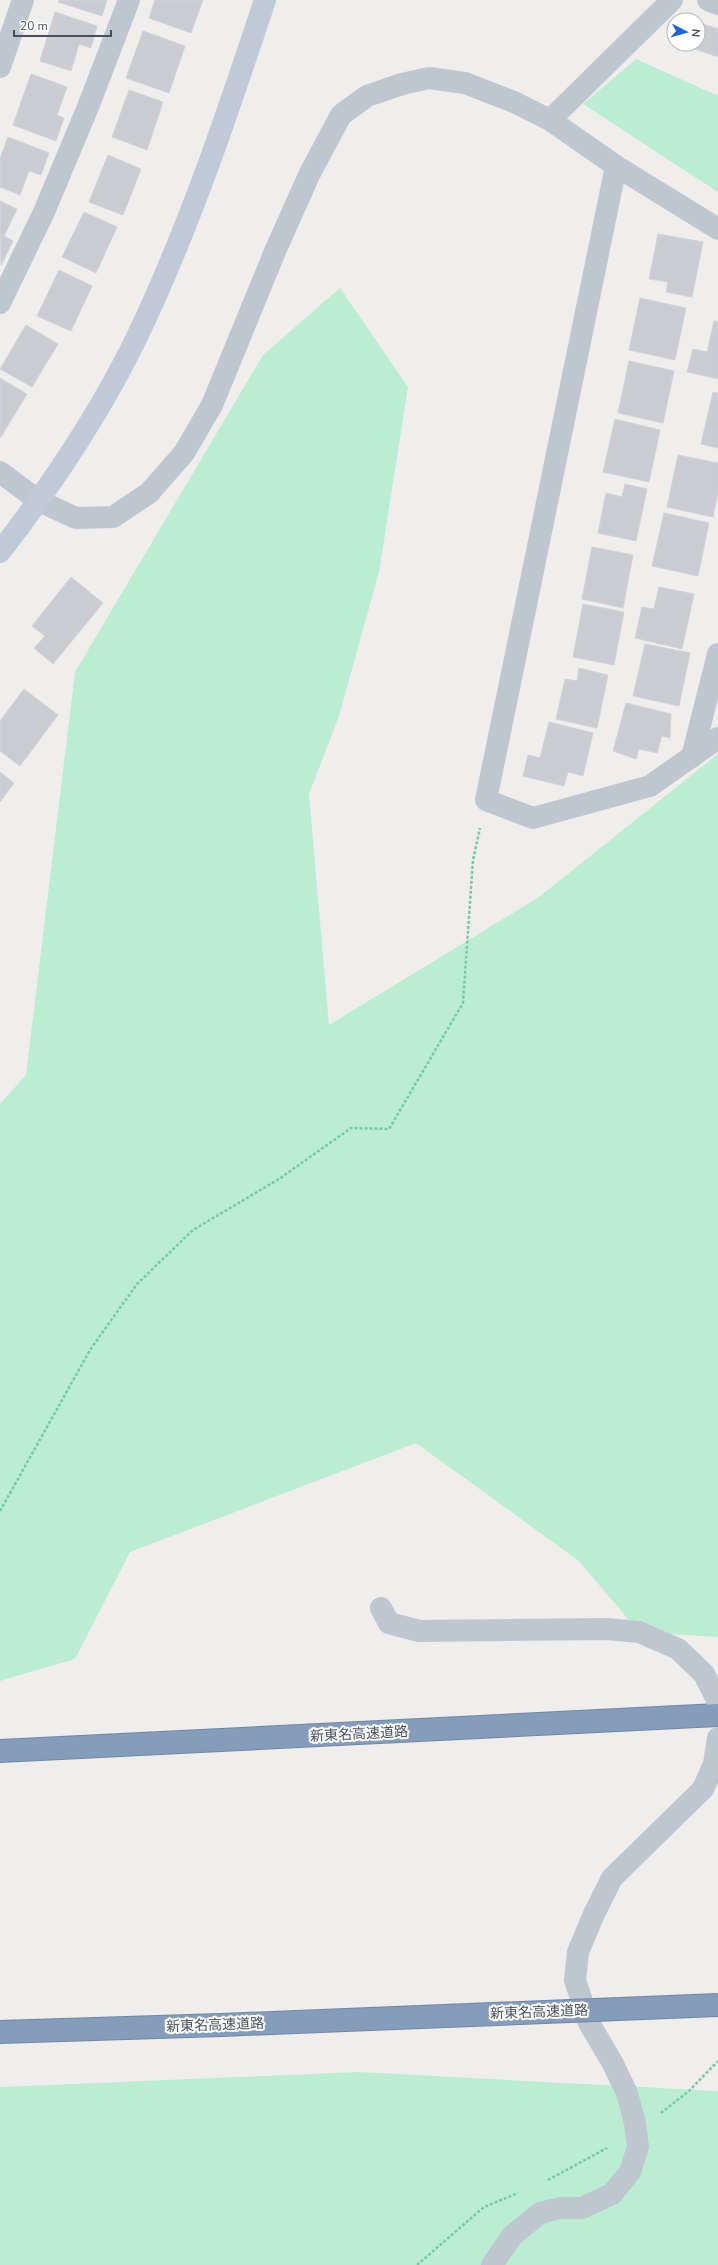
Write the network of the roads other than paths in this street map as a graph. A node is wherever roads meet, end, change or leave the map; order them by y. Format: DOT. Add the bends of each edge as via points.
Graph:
graph roads {
  1 [pos="23,0"];
  2 [pos="129,0"];
  3 [pos="265,0"];
  4 [pos="672,0"];
  5 [pos="708,0"];
  6 [pos="718,4"];
  7 [pos="0,67"];
  8 [pos="550,120"];
  9 [pos="616,166"];
  10 [pos="718,229"];
  11 [pos="0,303"];
  12 [pos="0,472"];
  13 [pos="39,501"];
  14 [pos="0,552"];
  15 [pos="718,654"];
  16 [pos="718,738"];
  17 [pos="692,757"];
  18 [pos="381,1608"];
  19 [pos="718,1714"];
  20 [pos="718,1738"];
  21 [pos="0,1751"];
  22 [pos="718,2005"];
  23 [pos="0,2032"];
  24 [pos="492,2265"];
  1 -- 7 [label="street"];
  2 -- 11 [label="street" via="88,108 44,212"];
  3 -- 13 [label="street" via="214,152 135,341 94,417"];
  4 -- 8 [label="street"];
  5 -- 6 [label="street"];
  8 -- 9 [label="street"];
  8 -- 13 [label="street" via="514,102 465,83 429,78 368,96 341,115 310,173 276,249 212,405 184,453 149,493 113,517 76,518"];
  9 -- 10 [label="street"];
  9 -- 17 [label="street" via="486,800 533,818 650,786"];
  12 -- 13 [label="street"];
  13 -- 14 [label="street"];
  15 -- 17 [label="street"];
  16 -- 17 [label="street"];
  18 -- 19 [label="street" via="389,1623 419,1631 607,1629 639,1632 678,1649 704,1674 717,1700"];
  19 -- 21 [label="highway, 新東名高速道路"];
  20 -- 24 [label="street" via="714,1764 704,1789 612,1878 578,1952 575,1980 589,2023 627,2093 638,2147 630,2172 612,2194 582,2208 560,2208 540,2213 512,2236"];
  22 -- 23 [label="highway, 新東名高速道路, bridge"];
}
